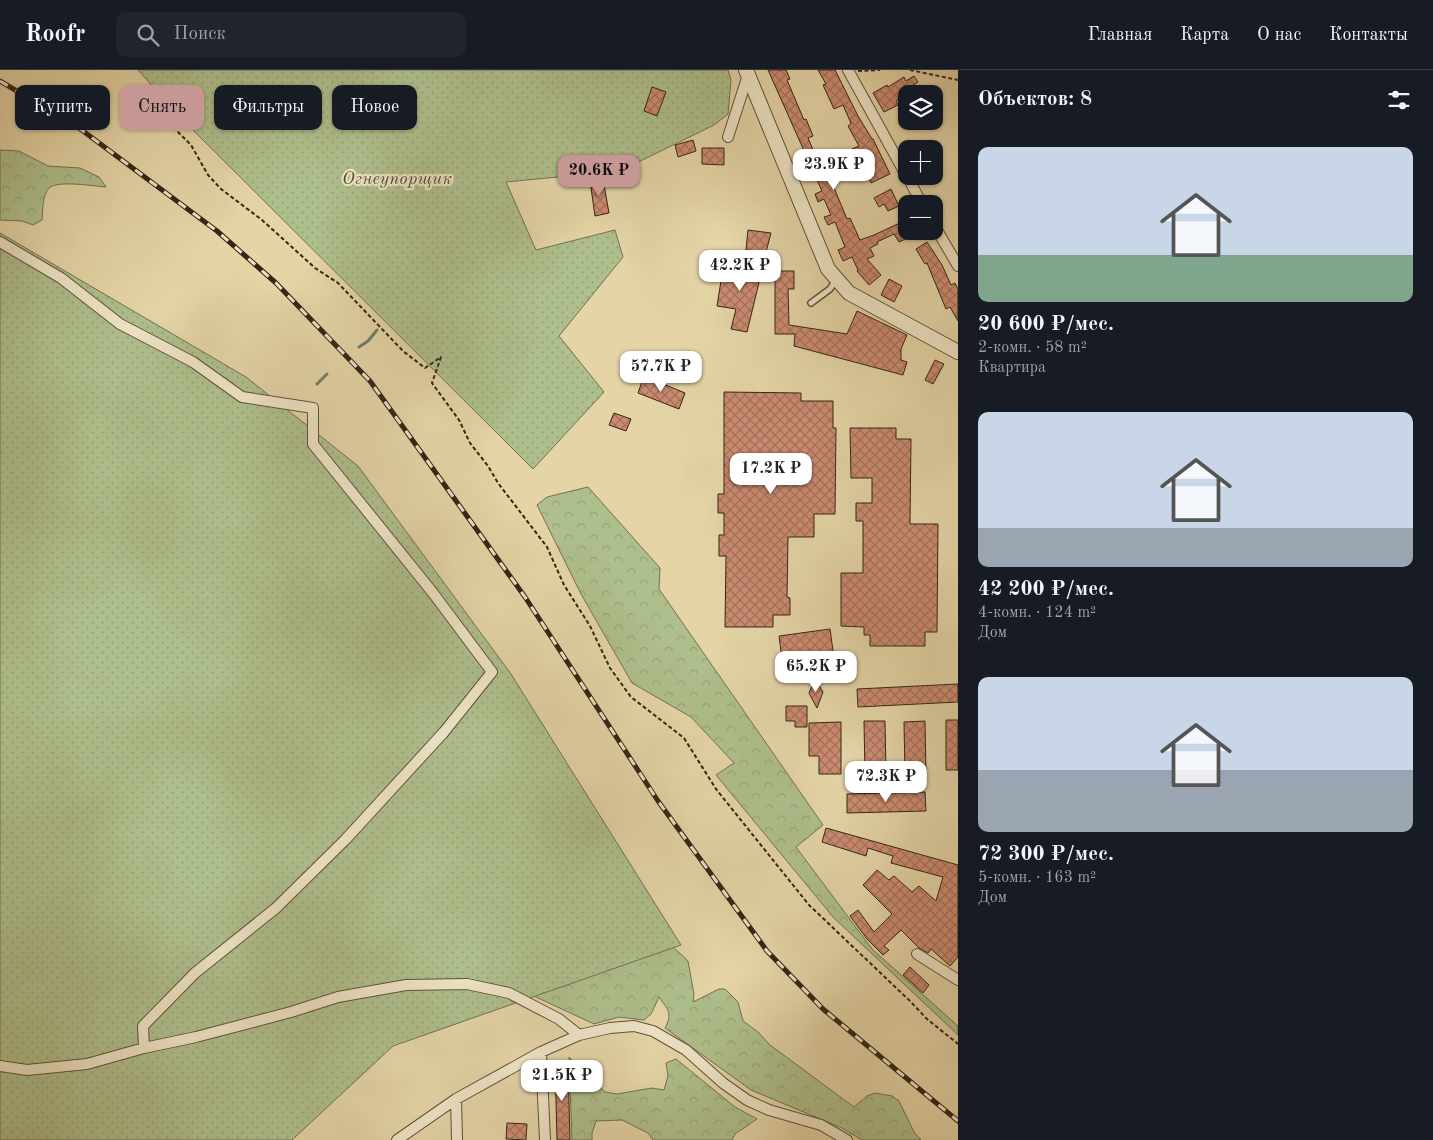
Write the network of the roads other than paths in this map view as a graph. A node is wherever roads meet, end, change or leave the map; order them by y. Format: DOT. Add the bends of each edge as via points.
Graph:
graph roads {
  1 [pos="848,71"];
  2 [pos="747,72"];
  3 [pos="728,137"];
  4 [pos="898,162"];
  5 [pos="943,240"];
  6 [pos="0,242"];
  7 [pos="958,266"];
  8 [pos="837,279"];
  9 [pos="810,303"];
  10 [pos="958,352"];
  11 [pos="917,954"];
  12 [pos="958,980"];
  13 [pos="578,1034"];
  14 [pos="144,1048"];
  15 [pos="541,1052"];
  16 [pos="0,1066"];
  17 [pos="456,1099"];
  18 [pos="397,1140"];
  19 [pos="456,1140"];
  20 [pos="545,1140"];
  21 [pos="847,1140"];
  1 -- 4 [label="street"];
  2 -- 3 [label="street"];
  2 -- 8 [label="street" via="828,269"];
  5 -- 7 [label="street"];
  6 -- 14 [label="street" via="61,278 120,324 193,362 242,396 313,408 313,444 492,672 444,732 339,846 276,908 195,973 143,1026"];
  8 -- 9 [label="lane" via="830,289"];
  8 -- 10 [label="street" via="849,293"];
  11 -- 12 [label="street"];
  13 -- 14 [label="street" via="559,1019 509,993 467,984 406,985 338,997 196,1037"];
  13 -- 15 [label="street"];
  13 -- 21 [label="street" via="634,1026 652,1032 686,1050 747,1100 821,1125"];
  14 -- 16 [label="street" via="87,1064 27,1070"];
  15 -- 17 [label="street"];
  15 -- 20 [label="street"];
  17 -- 18 [label="street"];
  17 -- 19 [label="street"];
}
